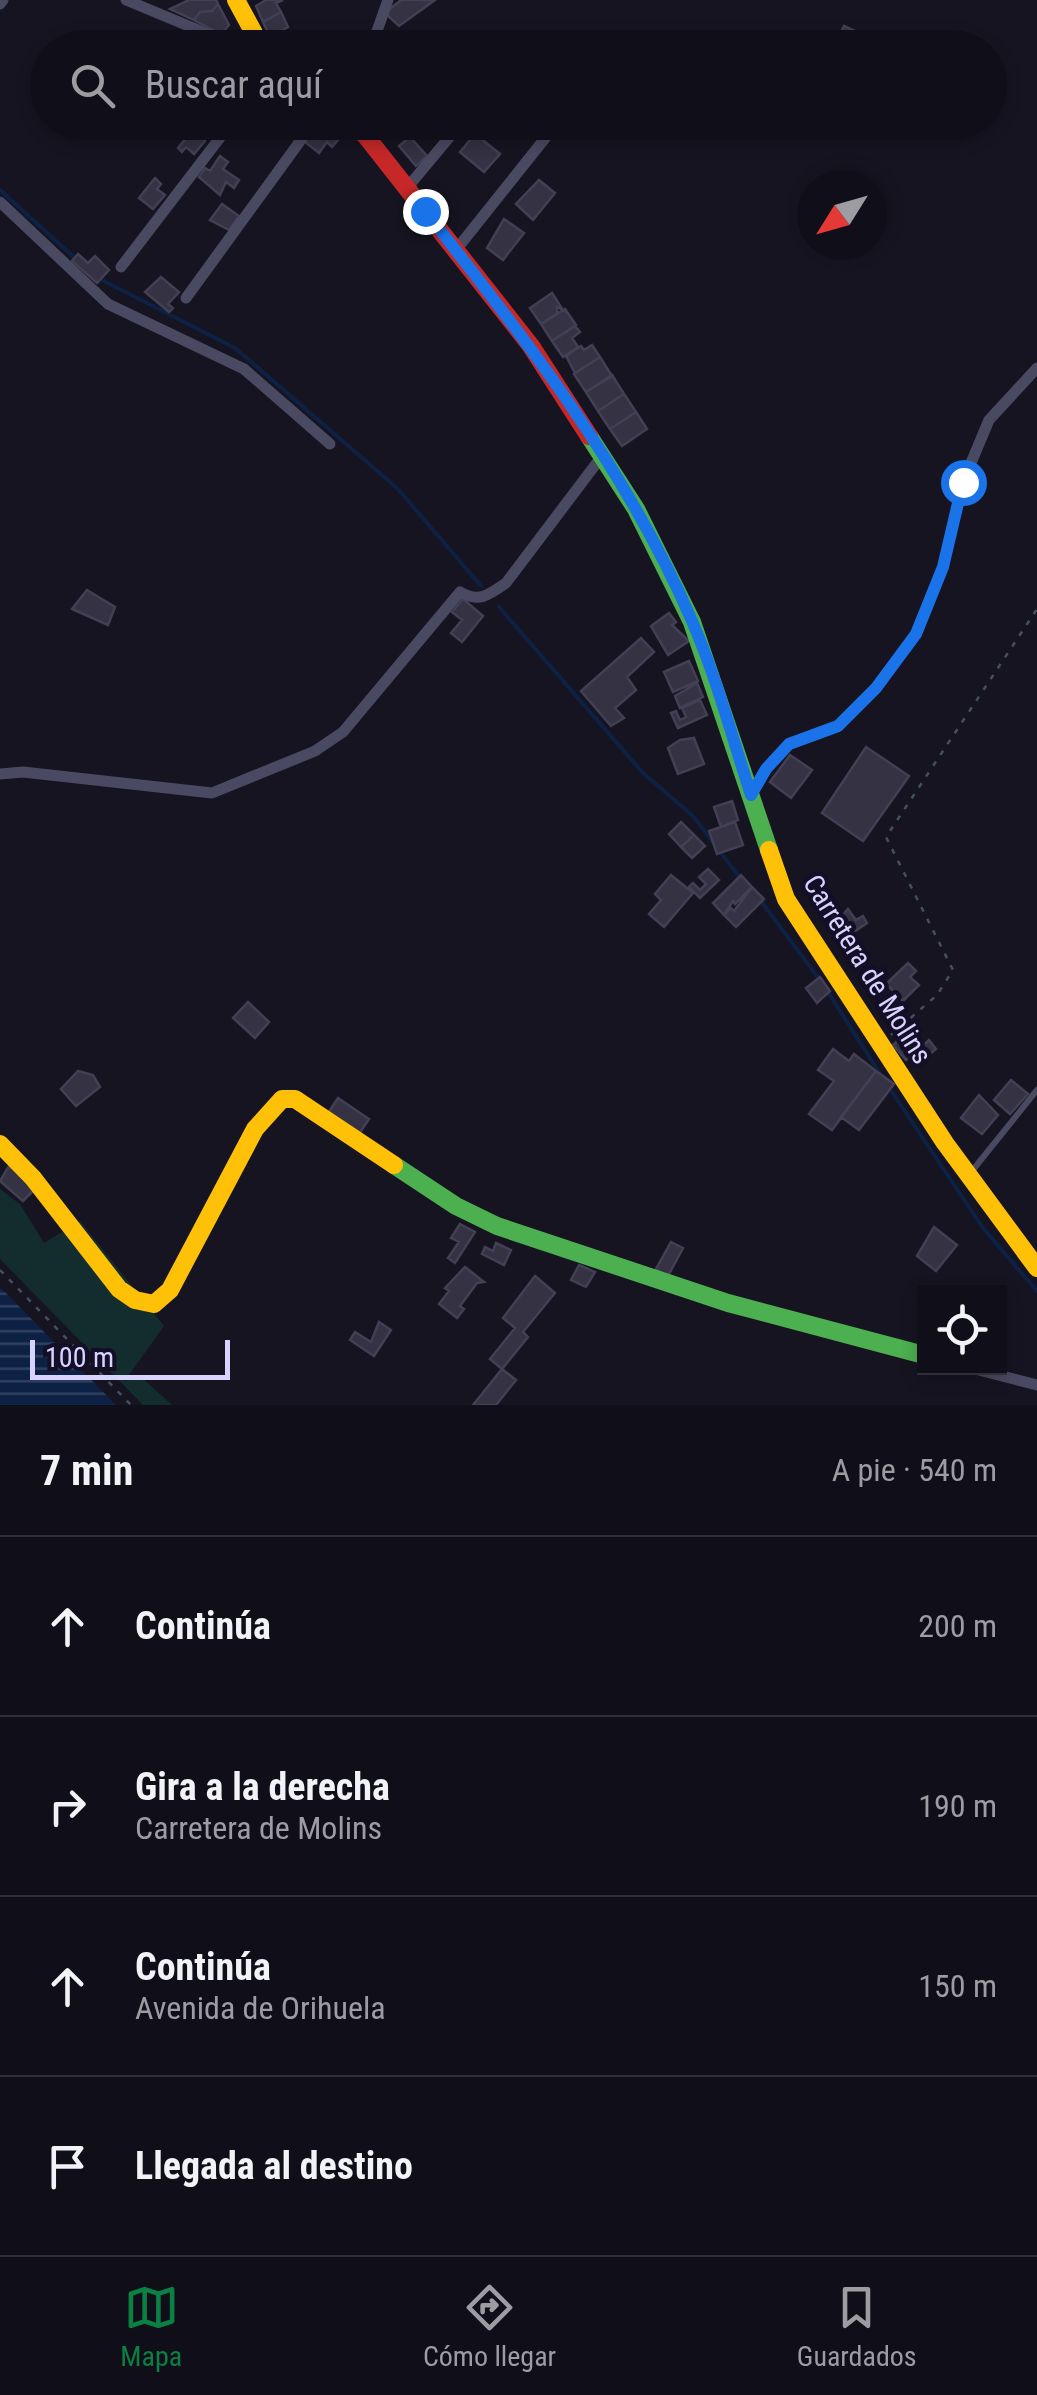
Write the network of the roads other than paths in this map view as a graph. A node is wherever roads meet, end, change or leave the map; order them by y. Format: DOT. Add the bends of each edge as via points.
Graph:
graph roads {
  1 [pos="126,0"];
  2 [pos="236,0"];
  3 [pos="388,0"];
  4 [pos="198,30"];
  5 [pos="251,30"];
  6 [pos="377,30"];
  7 [pos="218,140"];
  8 [pos="301,140"];
  9 [pos="365,140"];
  10 [pos="447,140"];
  11 [pos="544,140"];
  12 [pos="407,188"];
  13 [pos="0,202"];
  14 [pos="456,250"];
  15 [pos="121,267"];
  16 [pos="186,298"];
  17 [pos="1037,368"];
  18 [pos="330,444"];
  19 [pos="602,456"];
  20 [pos="0,774"];
  21 [pos="751,795"];
  22 [pos="1037,1090"];
  23 [pos="0,1144"];
  24 [pos="968,1176"];
  25 [pos="1037,1268"];
  26 [pos="917,1353"];
  27 [pos="998,1375"];
  28 [pos="1037,1385"];
  1 -- 4 [label="street"];
  2 -- 5 [label="street"];
  3 -- 6 [label="street"];
  7 -- 15 [label="street"];
  8 -- 16 [label="street"];
  9 -- 12 [label="street, Carretera de Molins"];
  10 -- 12 [label="street"];
  11 -- 14 [label="street"];
  12 -- 14 [label="street, Carretera de Molins"];
  13 -- 18 [label="street" via="108,304 244,369"];
  14 -- 19 [label="street, Carretera de Molins" via="531,346"];
  17 -- 21 [label="street" via="989,420 916,634 838,726 789,744"];
  19 -- 20 [label="street" via="506,583 486,598 460,592 343,732 315,751 212,793"];
  19 -- 21 [label="street, Carretera de Molins" via="692,622"];
  21 -- 24 [label="street, Carretera de Molins" via="786,899"];
  22 -- 24 [label="lane"];
  23 -- 26 [label="street" via="58,1205 121,1291 139,1302 154,1304 170,1290 255,1129 282,1098 295,1099 497,1226 728,1303"];
  24 -- 25 [label="street, Carretera de Molins"];
  27 -- 28 [label="street"];
}
